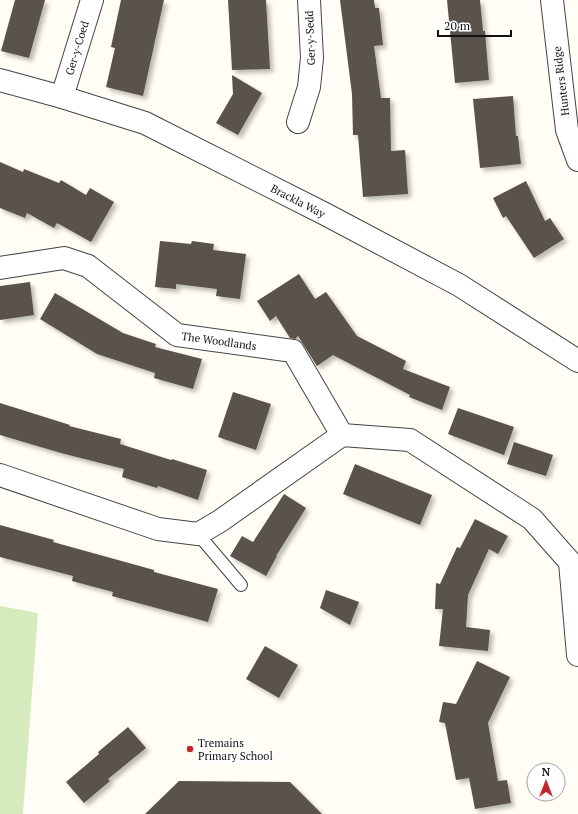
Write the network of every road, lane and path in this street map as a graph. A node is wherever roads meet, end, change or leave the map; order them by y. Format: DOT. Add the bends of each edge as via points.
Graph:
graph roads {
  1 [pos="92,0"];
  2 [pos="309,0"];
  3 [pos="552,0"];
  4 [pos="0,80"];
  5 [pos="62,97"];
  6 [pos="298,122"];
  7 [pos="578,160"];
  8 [pos="0,268"];
  9 [pos="578,361"];
  10 [pos="342,435"];
  11 [pos="0,475"];
  12 [pos="198,534"];
  13 [pos="241,585"];
  14 [pos="578,655"];
  1 -- 5 [label="street, Ger-y-Coed"];
  2 -- 6 [label="street, Ger-y-Sedd" via="312,58 309,87"];
  3 -- 7 [label="street, Hunters Ridge" via="567,130"];
  4 -- 5 [label="street, Brackla Way"];
  5 -- 9 [label="street, Brackla Way" via="144,123 325,214 459,285"];
  8 -- 10 [label="street, The Woodlands" via="64,258 88,266 177,335 293,351"];
  10 -- 12 [label="street"];
  10 -- 14 [label="street" via="410,440 532,519 570,562"];
  11 -- 12 [label="street" via="158,529"];
  12 -- 13 [label="lane"];
}
